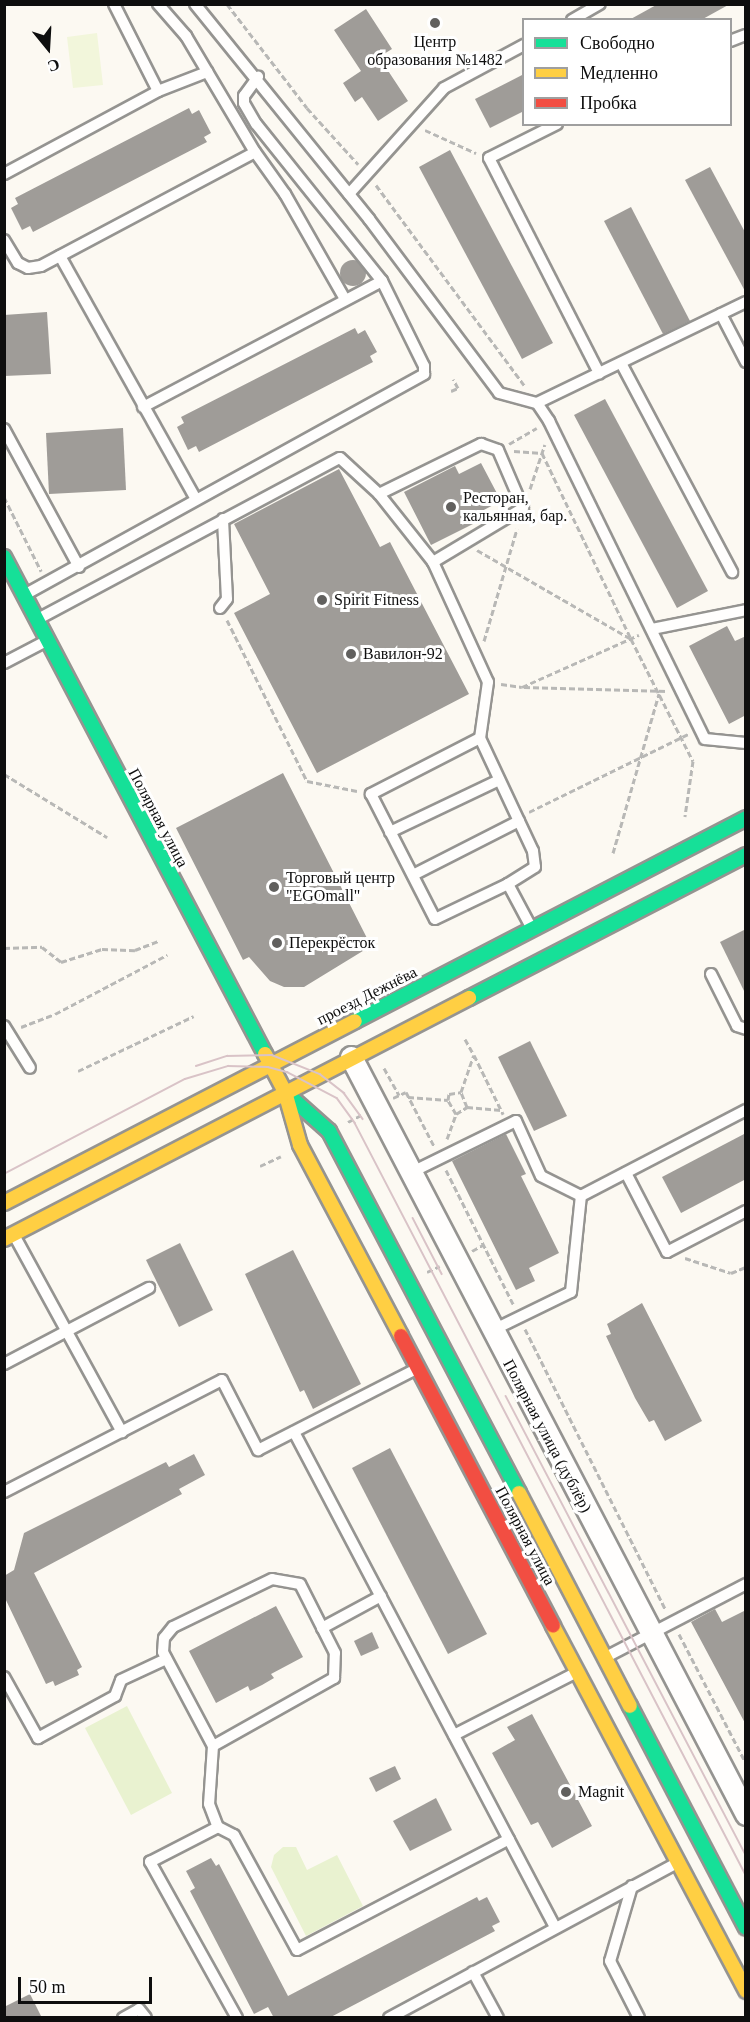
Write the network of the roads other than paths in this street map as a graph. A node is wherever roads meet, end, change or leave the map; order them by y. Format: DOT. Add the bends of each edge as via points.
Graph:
graph roads {
  1 [pos="114,4"];
  2 [pos="159,4"];
  3 [pos="195,4"];
  4 [pos="600,4"];
  5 [pos="576,18"];
  6 [pos="522,46"];
  7 [pos="207,72"];
  8 [pos="258,78"];
  9 [pos="158,91"];
  10 [pos="553,126"];
  11 [pos="255,152"];
  12 [pos="4,174"];
  13 [pos="349,194"];
  14 [pos="4,240"];
  15 [pos="60,256"];
  16 [pos="382,281"];
  17 [pos="345,299"];
  18 [pos="746,302"];
  19 [pos="721,314"];
  20 [pos="746,362"];
  21 [pos="621,363"];
  22 [pos="599,373"];
  23 [pos="537,403"];
  24 [pos="143,407"];
  25 [pos="4,429"];
  26 [pos="379,494"];
  27 [pos="195,498"];
  28 [pos="223,519"];
  29 [pos="4,557"];
  30 [pos="434,562"];
  31 [pos="79,567"];
  32 [pos="732,572"];
  33 [pos="23,595"];
  34 [pos="746,610"];
  35 [pos="222,611"];
  36 [pos="35,620"];
  37 [pos="652,629"];
  38 [pos="46,641"];
  39 [pos="4,663"];
  40 [pos="480,738"];
  41 [pos="746,743"];
  42 [pos="499,780"];
  43 [pos="746,818"];
  44 [pos="518,819"];
  45 [pos="390,832"];
  46 [pos="746,855"];
  47 [pos="413,875"];
  48 [pos="508,884"];
  49 [pos="532,929"];
  50 [pos="711,974"];
  51 [pos="6,1029"];
  52 [pos="746,1029"];
  53 [pos="351,1057"];
  54 [pos="271,1065"];
  55 [pos="30,1068"];
  56 [pos="285,1092"];
  57 [pos="746,1110"];
  58 [pos="410,1173"];
  59 [pos="626,1173"];
  60 [pos="581,1196"];
  61 [pos="4,1203"];
  62 [pos="746,1211"];
  63 [pos="9,1237"];
  64 [pos="149,1288"];
  65 [pos="67,1331"];
  66 [pos="491,1331"];
  67 [pos="4,1364"];
  68 [pos="417,1368"];
  69 [pos="122,1432"];
  70 [pos="294,1432"];
  71 [pos="4,1492"];
  72 [pos="746,1584"];
  73 [pos="381,1596"];
  74 [pos="322,1628"];
  75 [pos="651,1632"];
  76 [pos="605,1657"];
  77 [pos="166,1659"];
  78 [pos="579,1671"];
  79 [pos="4,1677"];
  80 [pos="454,1735"];
  81 [pos="213,1746"];
  82 [pos="746,1814"];
  83 [pos="218,1827"];
  84 [pos="509,1839"];
  85 [pos="677,1863"];
  86 [pos="632,1886"];
  87 [pos="555,1927"];
  88 [pos="746,1928"];
  89 [pos="473,1972"];
  90 [pos="746,1991"];
  91 [pos="123,2018"];
  92 [pos="146,2018"];
  93 [pos="237,2018"];
  94 [pos="389,2018"];
  95 [pos="498,2018"];
  96 [pos="639,2018"];
  1 -- 9 [label="lane"];
  2 -- 7 [label="lane" via="186,36"];
  3 -- 8 [label="lane"];
  4 -- 5 [label="lane"];
  6 -- 13 [label="lane" via="444,88"];
  7 -- 9 [label="lane"];
  7 -- 11 [label="lane"];
  8 -- 13 [label="lane"];
  8 -- 16 [label="lane" via="243,96 256,124"];
  9 -- 12 [label="lane"];
  10 -- 22 [label="lane" via="489,158"];
  11 -- 15 [label="lane"];
  11 -- 17 [label="lane" via="285,194"];
  13 -- 23 [label="lane" via="499,393"];
  14 -- 15 [label="lane" via="18,263 28,268"];
  15 -- 24 [label="lane"];
  16 -- 17 [label="lane"];
  16 -- 27 [label="lane" via="424,366 424,374"];
  17 -- 24 [label="lane"];
  18 -- 19 [label="lane"];
  19 -- 20 [label="lane"];
  19 -- 21 [label="lane"];
  21 -- 22 [label="lane"];
  21 -- 32 [label="lane"];
  22 -- 23 [label="lane"];
  23 -- 37 [label="lane"];
  24 -- 27 [label="lane"];
  25 -- 31 [label="lane"];
  26 -- 28 [label="lane" via="340,458"];
  26 -- 30 [label="lane"];
  26 -- 30 [label="lane" via="481,444 498,450 523,508"];
  27 -- 31 [label="lane"];
  28 -- 35 [label="lane" via="226,598"];
  28 -- 36 [label="lane"];
  29 -- 33 [label="main road, Полярная улица"];
  30 -- 40 [label="lane" via="488,682"];
  31 -- 33 [label="lane"];
  33 -- 36 [label="main road, Полярная улица"];
  34 -- 37 [label="lane"];
  36 -- 38 [label="main road, Полярная улица"];
  37 -- 41 [label="lane" via="705,739"];
  38 -- 39 [label="lane"];
  38 -- 54 [label="main road, Полярная улица"];
  40 -- 42 [label="lane"];
  40 -- 45 [label="lane" via="371,794"];
  42 -- 44 [label="lane"];
  42 -- 45 [label="lane"];
  43 -- 49 [label="main road, проезд Дежнёва"];
  44 -- 47 [label="lane"];
  44 -- 48 [label="lane" via="533,851 535,867"];
  45 -- 47 [label="lane"];
  46 -- 53 [label="main road"];
  47 -- 48 [label="lane" via="435,919"];
  48 -- 49 [label="lane"];
  49 -- 54 [label="main road, проезд Дежнёва"];
  50 -- 52 [label="lane" via="737,1026"];
  51 -- 55 [label="lane"];
  53 -- 56 [label="main road"];
  53 -- 58 [label="street, Полярная улица (дублёр)"];
  54 -- 56 [label="main road, Полярная улица"];
  54 -- 61 [label="main road, проезд Дежнёва"];
  56 -- 63 [label="main road"];
  56 -- 68 [label="main road, Полярная улица" via="300,1145"];
  56 -- 76 [label="main road, Полярная улица" via="329,1131"];
  57 -- 59 [label="lane"];
  58 -- 60 [label="lane" via="516,1121 541,1176"];
  58 -- 66 [label="street, Полярная улица (дублёр)"];
  59 -- 60 [label="lane"];
  59 -- 62 [label="lane" via="667,1252"];
  60 -- 66 [label="lane" via="571,1293"];
  63 -- 65 [label="lane"];
  64 -- 65 [label="lane"];
  65 -- 67 [label="lane"];
  65 -- 69 [label="lane"];
  66 -- 75 [label="street, Полярная улица (дублёр)"];
  68 -- 70 [label="lane"];
  68 -- 78 [label="main road, Полярная улица"];
  69 -- 70 [label="lane" via="222,1380 258,1450"];
  69 -- 71 [label="lane"];
  70 -- 73 [label="lane"];
  72 -- 75 [label="lane"];
  73 -- 74 [label="lane"];
  73 -- 80 [label="lane"];
  74 -- 77 [label="lane" via="300,1584 272,1579 173,1628 164,1638"];
  74 -- 81 [label="lane" via="335,1653 334,1678"];
  75 -- 76 [label="lane"];
  75 -- 82 [label="street, Полярная улица (дублёр)"];
  76 -- 88 [label="main road, Полярная улица"];
  77 -- 79 [label="lane" via="121,1680 115,1696 38,1738"];
  77 -- 81 [label="lane"];
  78 -- 80 [label="lane"];
  78 -- 85 [label="main road, Полярная улица"];
  80 -- 84 [label="lane"];
  81 -- 83 [label="lane" via="209,1804"];
  83 -- 84 [label="lane" via="234,1835 297,1950"];
  83 -- 93 [label="lane" via="150,1862"];
  84 -- 87 [label="lane"];
  85 -- 86 [label="lane"];
  85 -- 90 [label="main road, Полярная улица"];
  86 -- 87 [label="lane"];
  86 -- 96 [label="lane" via="610,1961"];
  87 -- 89 [label="lane"];
  89 -- 94 [label="lane"];
  89 -- 95 [label="lane"];
  91 -- 92 [label="lane" via="139,2009"];
}
